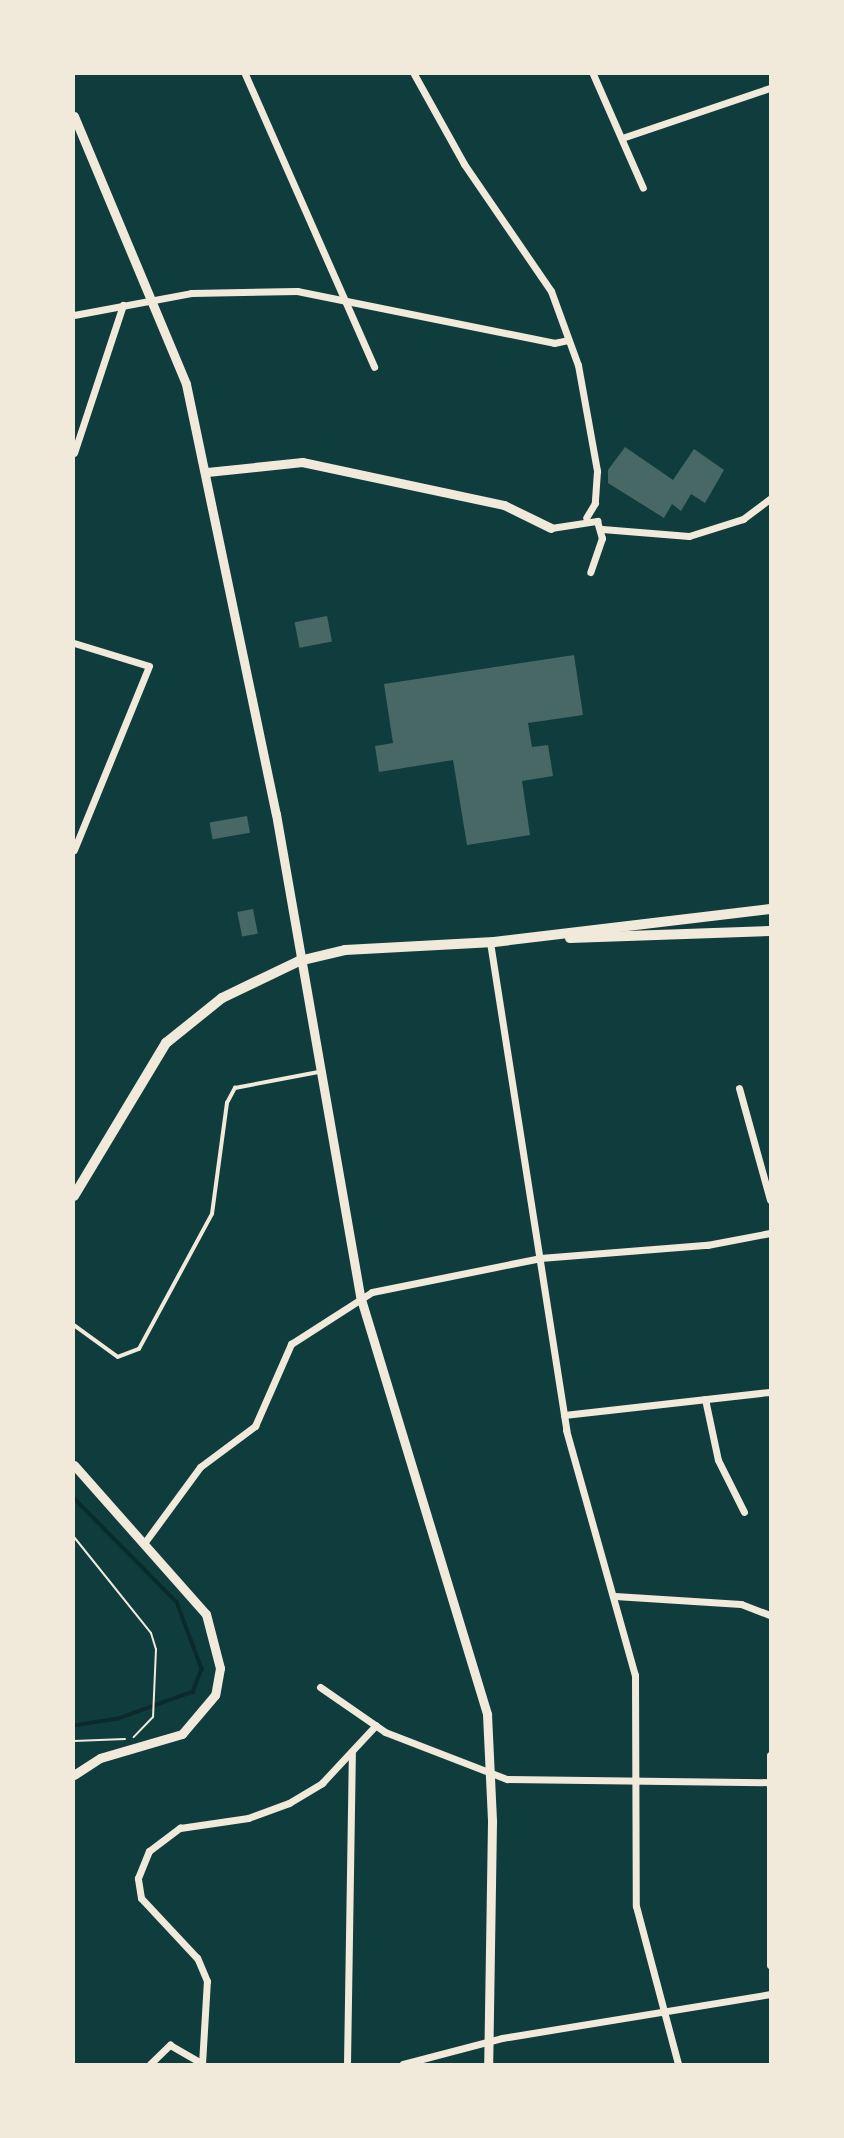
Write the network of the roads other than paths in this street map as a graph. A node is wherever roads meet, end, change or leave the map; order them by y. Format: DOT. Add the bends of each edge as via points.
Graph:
graph roads {
  1 [pos="245,74"];
  2 [pos="414,74"];
  3 [pos="593,74"];
  4 [pos="771,88"];
  5 [pos="74,116"];
  6 [pos="622,138"];
  7 [pos="643,188"];
  8 [pos="343,296"];
  9 [pos="151,300"];
  10 [pos="123,305"];
  11 [pos="74,315"];
  12 [pos="568,340"];
  13 [pos="374,367"];
  14 [pos="74,453"];
  15 [pos="207,472"];
  16 [pos="771,499"];
  17 [pos="586,518"];
  18 [pos="551,528"];
  19 [pos="602,529"];
  20 [pos="590,572"];
  21 [pos="74,643"];
  22 [pos="74,850"];
  23 [pos="771,909"];
  24 [pos="676,918"];
  25 [pos="771,932"];
  26 [pos="679,937"];
  27 [pos="531,938"];
  28 [pos="490,942"];
  29 [pos="299,961"];
  30 [pos="322,1072"];
  31 [pos="739,1088"];
  32 [pos="74,1196"];
  33 [pos="771,1200"];
  34 [pos="771,1233"];
  35 [pos="540,1258"];
  36 [pos="361,1299"];
  37 [pos="74,1325"];
  38 [pos="771,1392"];
  39 [pos="705,1399"];
  40 [pos="564,1415"];
  41 [pos="74,1465"];
  42 [pos="744,1512"];
  43 [pos="145,1542"];
  44 [pos="615,1596"];
  45 [pos="771,1615"];
  46 [pos="320,1687"];
  47 [pos="376,1725"];
  48 [pos="352,1753"];
  49 [pos="771,1755"];
  50 [pos="74,1775"];
  51 [pos="491,1775"];
  52 [pos="637,1780"];
  53 [pos="768,1782"];
  54 [pos="771,1965"];
  55 [pos="771,1994"];
  56 [pos="664,2012"];
  57 [pos="487,2042"];
  58 [pos="150,2064"];
  59 [pos="201,2064"];
  60 [pos="347,2064"];
  61 [pos="403,2064"];
  62 [pos="488,2064"];
  63 [pos="678,2064"];
  1 -- 8 [label="street"];
  2 -- 12 [label="street" via="464,164 551,291"];
  3 -- 6 [label="street"];
  4 -- 6 [label="street"];
  5 -- 9 [label="street"];
  6 -- 7 [label="street"];
  8 -- 9 [label="street" via="243,291"];
  8 -- 12 [label="street" via="554,343"];
  8 -- 13 [label="street"];
  9 -- 10 [label="street"];
  9 -- 15 [label="street" via="186,384"];
  10 -- 11 [label="street"];
  10 -- 14 [label="street"];
  12 -- 17 [label="street" via="597,471 595,503"];
  15 -- 18 [label="street" via="302,462 504,505"];
  15 -- 29 [label="street"];
  16 -- 19 [label="street" via="743,519 689,536"];
  17 -- 18 [label="street"];
  17 -- 19 [label="street"];
  19 -- 20 [label="street"];
  21 -- 22 [label="street" via="149,666"];
  23 -- 24 [label="main road"];
  24 -- 26 [label="street"];
  24 -- 27 [label="main road"];
  25 -- 26 [label="main road"];
  26 -- 27 [label="main road"];
  27 -- 28 [label="main road"];
  28 -- 29 [label="main road" via="345,950"];
  28 -- 35 [label="street"];
  29 -- 30 [label="street"];
  29 -- 32 [label="main road" via="222,998 166,1043 120,1110"];
  30 -- 36 [label="street"];
  30 -- 37 [label="lane" via="235,1088 227,1103 212,1214 139,1349 118,1357"];
  31 -- 33 [label="street"];
  34 -- 35 [label="street" via="706,1245"];
  35 -- 36 [label="street" via="393,1286"];
  35 -- 40 [label="street"];
  36 -- 43 [label="street" via="291,1344 255,1426 200,1467"];
  36 -- 51 [label="street" via="477,1673"];
  38 -- 39 [label="street"];
  39 -- 40 [label="street"];
  39 -- 42 [label="street" via="719,1460"];
  40 -- 44 [label="street"];
  41 -- 43 [label="street"];
  43 -- 50 [label="street" via="206,1614 218,1641 215,1695 182,1734 100,1758"];
  44 -- 45 [label="street" via="741,1604"];
  44 -- 52 [label="street" via="635,1675"];
  46 -- 47 [label="street"];
  47 -- 48 [label="street"];
  47 -- 51 [label="street"];
  48 -- 59 [label="street" via="322,1783 275,1810 180,1828 149,1851 138,1878 141,1898 197,1958 207,1981 206,2045"];
  48 -- 60 [label="street"];
  49 -- 53 [label="street"];
  51 -- 52 [label="street"];
  51 -- 57 [label="street"];
  52 -- 53 [label="street"];
  52 -- 56 [label="street" via="636,1906"];
  53 -- 54 [label="street"];
  55 -- 56 [label="street"];
  56 -- 57 [label="street"];
  56 -- 63 [label="street"];
  57 -- 61 [label="street"];
  57 -- 62 [label="street"];
  58 -- 59 [label="street" via="170,2045"];
}
